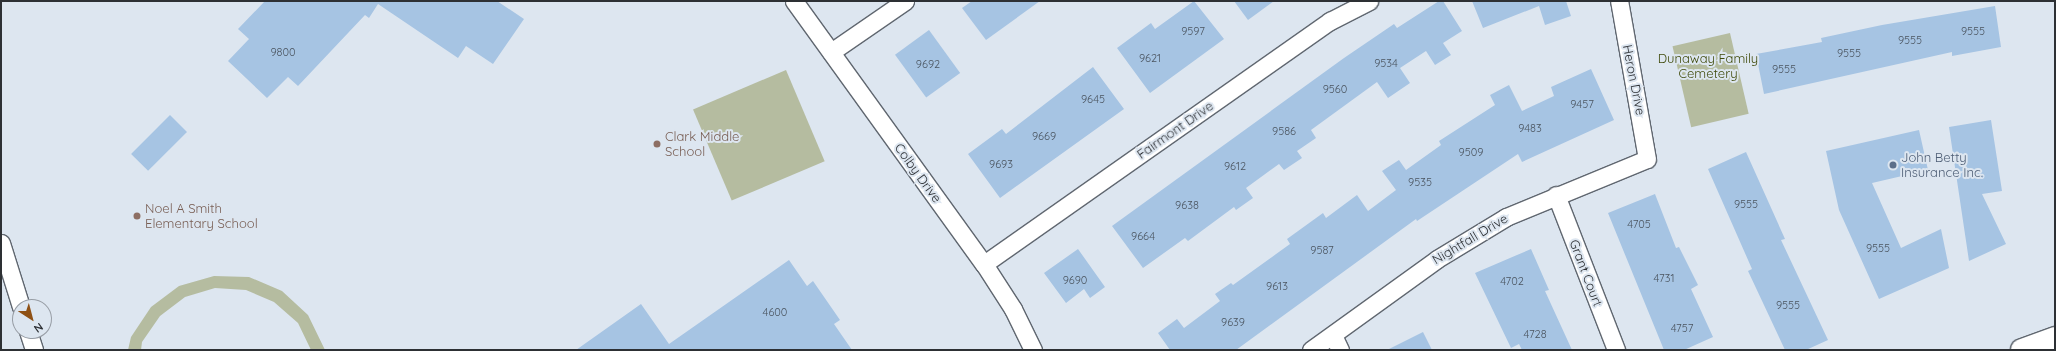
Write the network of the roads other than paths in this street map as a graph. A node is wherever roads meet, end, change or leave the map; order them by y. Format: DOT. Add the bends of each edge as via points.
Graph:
graph roads {
  1 [pos="794,1"];
  2 [pos="905,1"];
  3 [pos="1369,1"];
  4 [pos="1619,1"];
  5 [pos="831,52"];
  6 [pos="1647,159"];
  7 [pos="1556,195"];
  8 [pos="1,243"];
  9 [pos="984,264"];
  10 [pos="18,299"];
  11 [pos="2055,338"];
  12 [pos="31,339"];
  13 [pos="1336,342"];
  14 [pos="34,350"];
  15 [pos="1033,350"];
  16 [pos="1311,350"];
  17 [pos="1616,350"];
  18 [pos="2022,350"];
  1 -- 5 [label="street, Colby Drive"];
  2 -- 5 [label="street"];
  3 -- 9 [label="street, Fairmont Drive" via="1330,21"];
  4 -- 6 [label="street, Heron Drive"];
  5 -- 9 [label="street, Colby Drive"];
  6 -- 7 [label="street, Nightfall Drive"];
  7 -- 13 [label="street, Nightfall Drive" via="1506,217 1436,259"];
  7 -- 17 [label="street, Grant Court"];
  8 -- 10 [label="street"];
  9 -- 15 [label="street, Colby Drive" via="1013,309"];
  11 -- 18 [label="main road"];
  12 -- 14 [label="street"];
  13 -- 16 [label="street, Nightfall Drive"];
}
